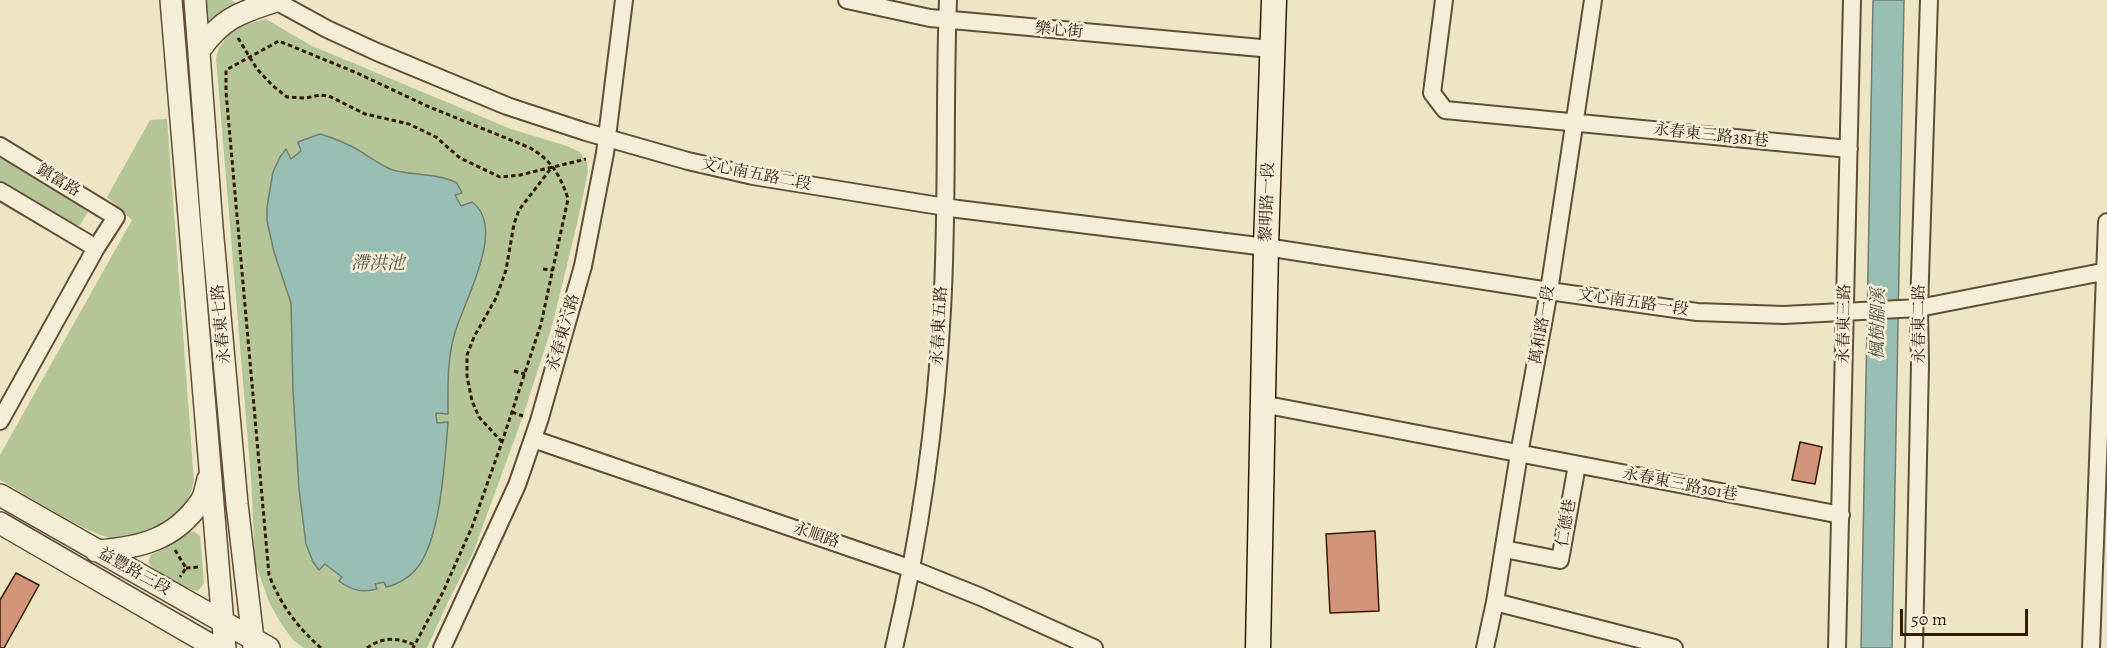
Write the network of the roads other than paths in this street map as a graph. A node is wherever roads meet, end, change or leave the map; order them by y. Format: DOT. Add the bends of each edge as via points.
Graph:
graph roads {
  1 [pos="171,0"];
  2 [pos="195,0"];
  3 [pos="624,0"];
  4 [pos="847,0"];
  5 [pos="948,0"];
  6 [pos="1274,0"];
  7 [pos="1444,0"];
  8 [pos="1593,0"];
  9 [pos="1852,0"];
  10 [pos="1929,0"];
  11 [pos="275,1"];
  12 [pos="947,20"];
  13 [pos="1272,49"];
  14 [pos="199,51"];
  15 [pos="1574,122"];
  16 [pos="607,138"];
  17 [pos="0,146"];
  18 [pos="1849,149"];
  19 [pos="0,191"];
  20 [pos="944,207"];
  21 [pos="2107,222"];
  22 [pos="1266,247"];
  23 [pos="96,248"];
  24 [pos="2107,271"];
  25 [pos="1549,291"];
  26 [pos="1915,308"];
  27 [pos="1853,310"];
  28 [pos="1262,404"];
  29 [pos="0,421"];
  30 [pos="533,439"];
  31 [pos="2103,453"];
  32 [pos="1519,454"];
  33 [pos="1577,465"];
  34 [pos="209,476"];
  35 [pos="0,495"];
  36 [pos="1841,515"];
  37 [pos="0,523"];
  38 [pos="1504,549"];
  39 [pos="96,551"];
  40 [pos="909,568"];
  41 [pos="1495,602"];
  42 [pos="222,621"];
  43 [pos="259,645"];
  44 [pos="216,648"];
  45 [pos="225,648"];
  46 [pos="442,648"];
  47 [pos="894,648"];
  48 [pos="1094,648"];
  49 [pos="1258,648"];
  50 [pos="1485,648"];
  51 [pos="1674,648"];
  52 [pos="1837,648"];
  53 [pos="1914,648"];
  54 [pos="2091,648"];
  1 -- 34 [label="street, 永春東七路"];
  2 -- 14 [label="street, 永春東七路"];
  3 -- 16 [label="street, 永春東六路"];
  4 -- 12 [label="street, 樂心街"];
  5 -- 12 [label="street, 永春東五路"];
  6 -- 13 [label="main road, 黎明路一段"];
  7 -- 15 [label="street, 永春東三路381巷" via="1432,93 1445,110"];
  8 -- 15 [label="street, 萬和路一段"];
  9 -- 18 [label="street, 永春東三路"];
  10 -- 26 [label="street, 永春東二路"];
  11 -- 14 [label="street" via="223,23"];
  11 -- 16 [label="street, 文心南五路二段" via="423,72 507,106"];
  12 -- 13 [label="street, 樂心街"];
  12 -- 20 [label="street, 永春東五路"];
  13 -- 22 [label="main road, 黎明路一段"];
  14 -- 43 [label="street, 永春東七路" via="237,504"];
  15 -- 18 [label="street, 永春東三路381巷"];
  15 -- 25 [label="street, 萬和路一段"];
  16 -- 20 [label="street, 文心南五路二段" via="753,176"];
  16 -- 30 [label="street, 永春東六路" via="583,266"];
  17 -- 23 [label="street, 鎮富路" via="116,217"];
  18 -- 27 [label="street, 永春東三路"];
  19 -- 23 [label="street"];
  20 -- 22 [label="street, 文心南五路二段"];
  20 -- 40 [label="street, 永春東五路" via="937,378 927,469"];
  21 -- 24 [label="street"];
  22 -- 25 [label="street, 文心南五路一段"];
  22 -- 28 [label="main road, 黎明路一段"];
  23 -- 29 [label="street"];
  24 -- 26 [label="street"];
  24 -- 31 [label="street"];
  25 -- 27 [label="street, 文心南五路一段" via="1697,312 1784,315"];
  25 -- 32 [label="street, 萬和路一段"];
  26 -- 27 [label="street, 文心南五路一段"];
  26 -- 53 [label="street, 永春東二路" via="1920,364"];
  27 -- 36 [label="street, 永春東三路"];
  28 -- 32 [label="street"];
  28 -- 49 [label="main road, 黎明路一段"];
  30 -- 40 [label="street, 永順路"];
  30 -- 46 [label="street, 永春東六路" via="517,485"];
  31 -- 54 [label="street"];
  32 -- 33 [label="street, 永春東三路301巷"];
  32 -- 38 [label="street, 萬和路一段"];
  33 -- 36 [label="street, 永春東三路301巷"];
  33 -- 38 [label="street, 仁德巷" via="1560,560"];
  34 -- 39 [label="street" via="202,500 166,536 144,545"];
  34 -- 42 [label="street, 永春東七路"];
  35 -- 39 [label="street, 益豐路三段"];
  36 -- 52 [label="street, 永春東三路"];
  37 -- 44 [label="street, 益豐路三段"];
  38 -- 41 [label="street, 萬和路一段"];
  39 -- 42 [label="street, 益豐路三段"];
  40 -- 47 [label="street, 永春東五路"];
  40 -- 48 [label="street, 永順路"];
  41 -- 50 [label="street, 萬和路一段"];
  41 -- 51 [label="street"];
  42 -- 43 [label="street, 益豐路三段"];
  42 -- 45 [label="street, 永春東七路"];
}
